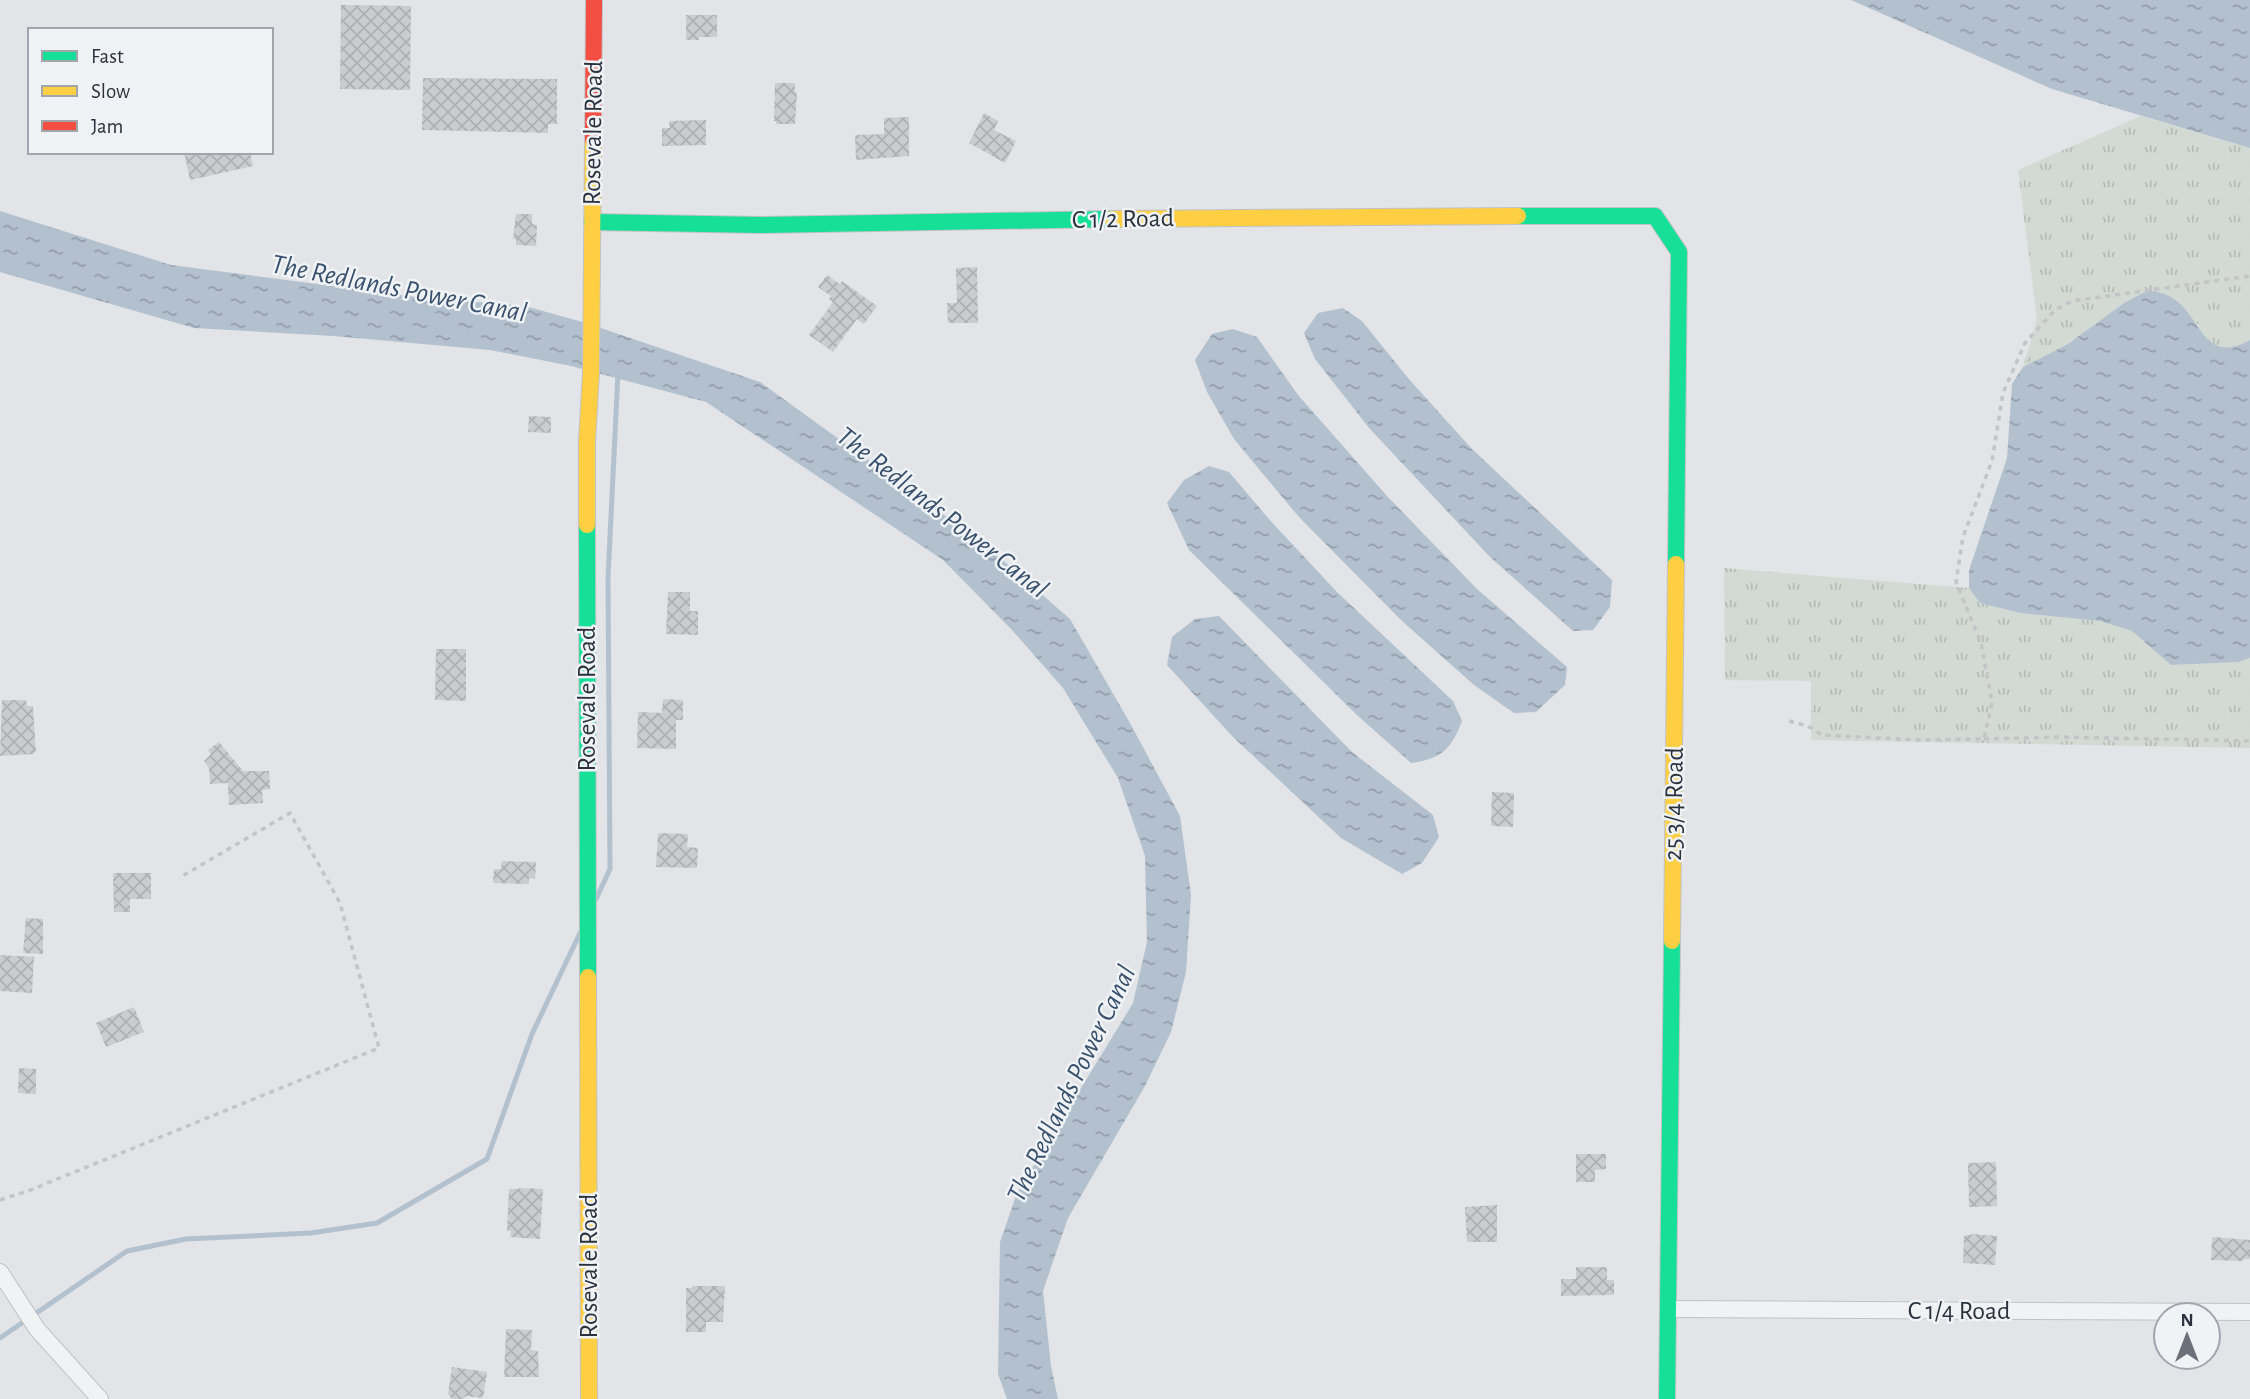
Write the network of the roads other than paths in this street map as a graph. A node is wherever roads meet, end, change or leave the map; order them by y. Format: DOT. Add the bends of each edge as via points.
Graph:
graph roads {
  1 [pos="594,0"];
  2 [pos="1655,216"];
  3 [pos="592,222"];
  4 [pos="0,1272"];
  5 [pos="1668,1309"];
  6 [pos="2250,1312"];
  7 [pos="100,1399"];
  8 [pos="589,1399"];
  9 [pos="1667,1399"];
  1 -- 3 [label="street, Rosevale Road"];
  2 -- 3 [label="street, C 1/2 Road" via="762,225"];
  2 -- 5 [label="street, 25 3/4 Road" via="1679,252"];
  3 -- 8 [label="street, Rosevale Road" via="587,442"];
  4 -- 7 [label="street" via="37,1329"];
  5 -- 6 [label="street, C 1/4 Road"];
  5 -- 9 [label="street, 25 3/4 Road"];
}
